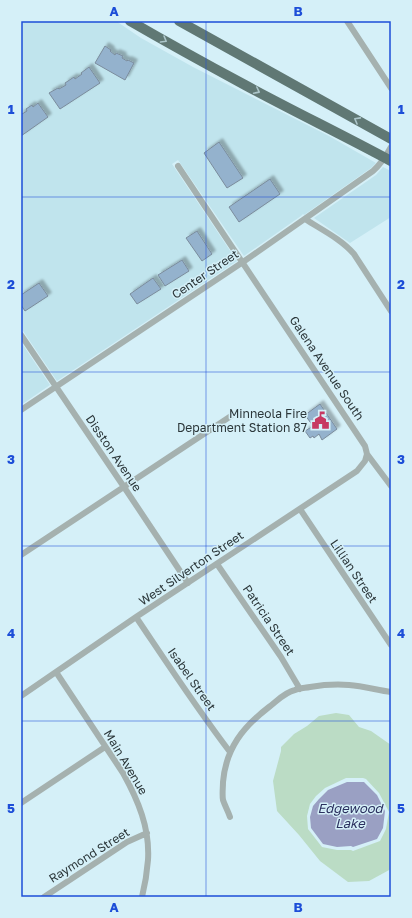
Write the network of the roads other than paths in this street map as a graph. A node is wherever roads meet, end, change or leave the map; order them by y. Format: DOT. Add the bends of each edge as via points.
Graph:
graph roads {
  1 [pos="130,21"];
  2 [pos="179,21"];
  3 [pos="347,21"];
  4 [pos="391,88"];
  5 [pos="391,139"];
  6 [pos="391,147"];
  7 [pos="388,160"];
  8 [pos="178,166"];
  9 [pos="305,219"];
  10 [pos="243,262"];
  11 [pos="391,311"];
  12 [pos="21,335"];
  13 [pos="56,387"];
  14 [pos="21,410"];
  15 [pos="231,416"];
  16 [pos="367,454"];
  17 [pos="391,486"];
  18 [pos="124,487"];
  19 [pos="300,509"];
  20 [pos="21,555"];
  21 [pos="218,564"];
  22 [pos="188,583"];
  23 [pos="136,618"];
  24 [pos="391,645"];
  25 [pos="56,672"];
  26 [pos="300,689"];
  27 [pos="391,692"];
  28 [pos="21,696"];
  29 [pos="105,747"];
  30 [pos="230,752"];
  31 [pos="21,803"];
  32 [pos="230,817"];
  33 [pos="147,833"];
  34 [pos="44,897"];
  35 [pos="142,897"];
  1 -- 7 [label="highway, one-way"];
  5 -- 2 [label="highway, one-way"];
  3 -- 4 [label="street"];
  6 -- 7 [label="street, Center Street"];
  7 -- 9 [label="street, Center Street"];
  8 -- 10 [label="street, Galena Avenue South"];
  9 -- 10 [label="street, Center Street"];
  9 -- 11 [label="street" via="347,246"];
  10 -- 13 [label="street, Center Street"];
  10 -- 16 [label="street, Galena Avenue South" via="365,446"];
  12 -- 13 [label="street, Disston Avenue"];
  13 -- 14 [label="street, Center Street"];
  13 -- 18 [label="street, Disston Avenue"];
  15 -- 18 [label="street"];
  16 -- 17 [label="street, Galena Avenue South"];
  16 -- 19 [label="street, West Silverton Street" via="357,471"];
  18 -- 20 [label="street"];
  18 -- 22 [label="street, Disston Avenue"];
  19 -- 21 [label="street, West Silverton Street"];
  19 -- 24 [label="street, Lillian Street"];
  21 -- 22 [label="street, West Silverton Street"];
  21 -- 26 [label="street, Patricia Street"];
  22 -- 23 [label="street, West Silverton Street"];
  23 -- 25 [label="street, West Silverton Street"];
  23 -- 30 [label="street, Isabel Street"];
  25 -- 28 [label="street, West Silverton Street"];
  25 -- 29 [label="street, Main Avenue"];
  26 -- 27 [label="street" via="349,685"];
  26 -- 30 [label="street" via="289,692 265,710 240,735"];
  29 -- 31 [label="street"];
  29 -- 33 [label="street, Main Avenue" via="132,789 143,815"];
  30 -- 32 [label="street" via="222,792"];
  33 -- 34 [label="street, Raymond Street" via="127,842"];
  33 -- 35 [label="street, Main Avenue" via="148,861"];
}
